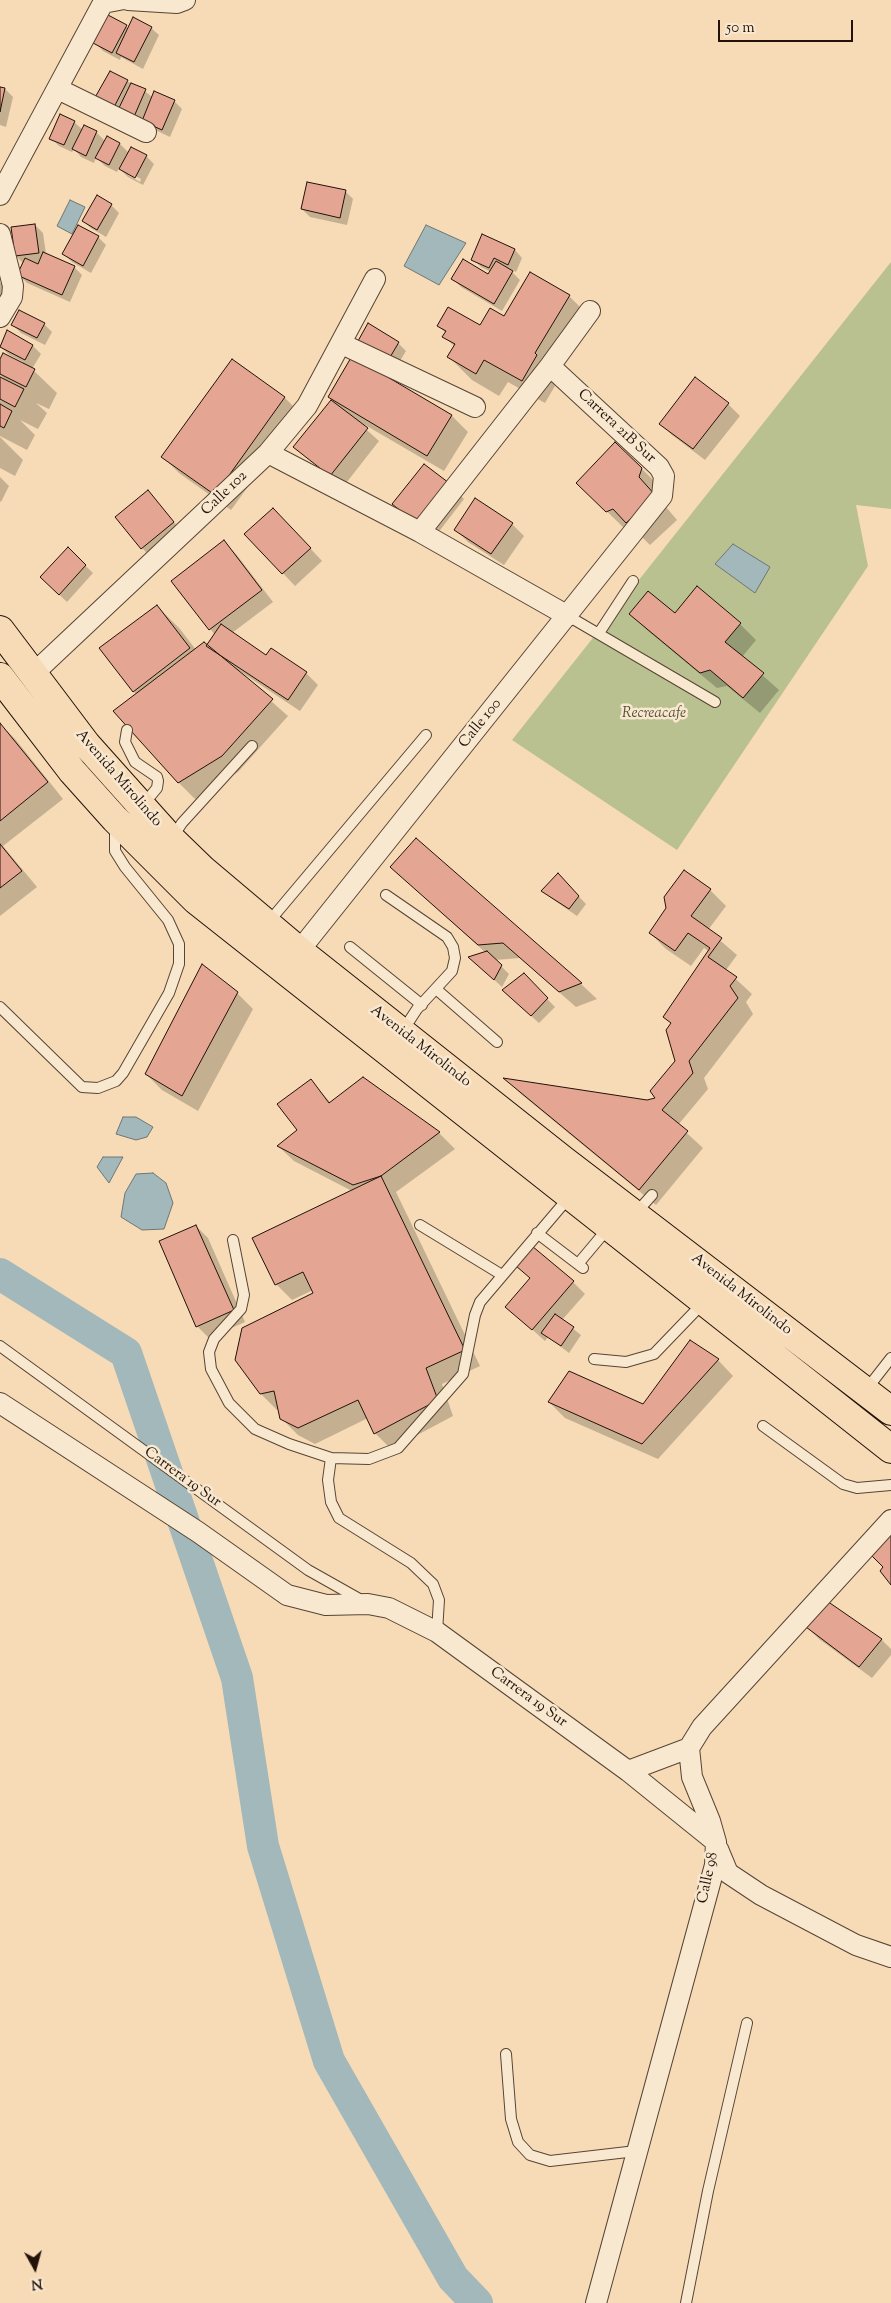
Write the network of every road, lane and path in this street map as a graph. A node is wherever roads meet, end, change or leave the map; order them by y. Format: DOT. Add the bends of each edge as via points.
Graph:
graph roads {
  1 [pos="119,0"];
  2 [pos="128,0"];
  3 [pos="185,0"];
  4 [pos="58,89"];
  5 [pos="146,132"];
  6 [pos="0,195"];
  7 [pos="0,234"];
  8 [pos="374,279"];
  9 [pos="590,311"];
  10 [pos="0,317"];
  11 [pos="342,344"];
  12 [pos="550,366"];
  13 [pos="475,407"];
  14 [pos="268,453"];
  15 [pos="662,496"];
  16 [pos="420,532"];
  17 [pos="633,581"];
  18 [pos="568,616"];
  19 [pos="0,630"];
  20 [pos="599,633"];
  21 [pos="33,674"];
  22 [pos="0,677"];
  23 [pos="715,702"];
  24 [pos="127,730"];
  25 [pos="426,735"];
  26 [pos="252,746"];
  27 [pos="141,808"];
  28 [pos="115,819"];
  29 [pos="171,839"];
  30 [pos="386,895"];
  31 [pos="268,924"];
  32 [pos="350,947"];
  33 [pos="296,963"];
  34 [pos="436,988"];
  35 [pos="422,1005"];
  36 [pos="0,1007"];
  37 [pos="395,1041"];
  38 [pos="497,1042"];
  39 [pos="427,1067"];
  40 [pos="570,1196"];
  41 [pos="420,1225"];
  42 [pos="609,1227"];
  43 [pos="537,1233"];
  44 [pos="233,1240"];
  45 [pos="502,1275"];
  46 [pos="704,1302"];
  47 [pos="0,1346"];
  48 [pos="891,1358"];
  49 [pos="594,1360"];
  50 [pos="866,1391"];
  51 [pos="0,1403"];
  52 [pos="891,1411"];
  53 [pos="763,1426"];
  54 [pos="891,1449"];
  55 [pos="331,1458"];
  56 [pos="891,1485"];
  57 [pos="891,1520"];
  58 [pos="368,1604"];
  59 [pos="437,1632"];
  60 [pos="689,1748"];
  61 [pos="628,1771"];
  62 [pos="716,1843"];
  63 [pos="891,1957"];
  64 [pos="747,2023"];
  65 [pos="506,2054"];
  66 [pos="636,2151"];
  67 [pos="596,2303"];
  68 [pos="686,2303"];
  1 -- 4 [label="street" via="103,3"];
  2 -- 3 [label="street" via="176,3"];
  4 -- 5 [label="street"];
  4 -- 6 [label="street"];
  7 -- 10 [label="street" via="13,286 12,297"];
  8 -- 11 [label="street, Calle 102"];
  9 -- 12 [label="street"];
  11 -- 13 [label="street"];
  11 -- 14 [label="street, Calle 102" via="308,406"];
  12 -- 15 [label="street, Carrera 21B Sur" via="659,467 664,476"];
  12 -- 16 [label="street"];
  14 -- 16 [label="street"];
  14 -- 21 [label="street, Calle 102"];
  15 -- 18 [label="street, Calle 100"];
  16 -- 18 [label="street"];
  17 -- 20 [label="lane"];
  18 -- 20 [label="lane"];
  18 -- 33 [label="street, Calle 100"];
  19 -- 21 [label="main road, Avenida Mirolindo"];
  20 -- 23 [label="lane"];
  21 -- 27 [label="main road, Avenida Mirolindo" via="86,744"];
  22 -- 28 [label="main road, Avenida Mirolindo" via="72,771"];
  24 -- 27 [label="lane" via="126,742 135,762 158,781 157,788"];
  25 -- 31 [label="lane"];
  26 -- 29 [label="lane"];
  27 -- 29 [label="main road, Avenida Mirolindo"];
  28 -- 33 [label="main road, Avenida Mirolindo" via="196,900"];
  28 -- 36 [label="lane" via="115,850 168,920 179,944 178,964 169,993 124,1073 116,1081 98,1088 82,1086"];
  29 -- 31 [label="main road, Avenida Mirolindo"];
  30 -- 34 [label="lane" via="446,937 453,947 456,958 452,971"];
  31 -- 33 [label="main road, Avenida Mirolindo"];
  32 -- 35 [label="lane"];
  33 -- 37 [label="main road, Avenida Mirolindo"];
  33 -- 39 [label="main road" via="306,1000 365,1049"];
  34 -- 35 [label="lane"];
  34 -- 38 [label="lane"];
  35 -- 37 [label="lane"];
  37 -- 39 [label="main road, Avenida Mirolindo"];
  39 -- 40 [label="main road, Avenida Mirolindo"];
  39 -- 50 [label="main road, Avenida Mirolindo" via="457,1062 477,1071 562,1141 563,1160 644,1204"];
  40 -- 42 [label="main road, Avenida Mirolindo"];
  40 -- 43 [label="lane"];
  41 -- 45 [label="lane"];
  42 -- 43 [label="lane" via="580,1266"];
  42 -- 46 [label="main road, Avenida Mirolindo"];
  43 -- 45 [label="lane"];
  44 -- 55 [label="lane" via="244,1295 241,1309 214,1339 209,1352 211,1369 229,1403 255,1429"];
  45 -- 55 [label="lane" via="477,1309 463,1374 398,1448 369,1459"];
  46 -- 49 [label="lane" via="654,1354 626,1362"];
  46 -- 54 [label="main road, Avenida Mirolindo"];
  47 -- 58 [label="lane, Carrera 19 Sur" via="308,1570"];
  48 -- 50 [label="lane"];
  50 -- 52 [label="main road, Avenida Mirolindo"];
  51 -- 58 [label="street, Carrera 19 Sur" via="198,1532 286,1594 326,1605"];
  53 -- 56 [label="lane" via="843,1484 857,1488"];
  55 -- 59 [label="lane" via="328,1480 331,1502 339,1518 411,1563 433,1584 439,1600"];
  57 -- 60 [label="street" via="702,1727"];
  58 -- 59 [label="street, Carrera 19 Sur" via="389,1608"];
  59 -- 61 [label="street, Carrera 19 Sur"];
  60 -- 61 [label="street"];
  60 -- 62 [label="street, Calle 98" via="692,1777"];
  61 -- 62 [label="street, Carrera 19 Sur"];
  62 -- 63 [label="street" via="728,1872 761,1895 856,1945"];
  62 -- 66 [label="street, Calle 98" via="716,1865"];
  64 -- 68 [label="lane"];
  65 -- 66 [label="lane" via="510,2119 518,2142 530,2155 550,2161"];
  66 -- 67 [label="street, Calle 98"];
}
